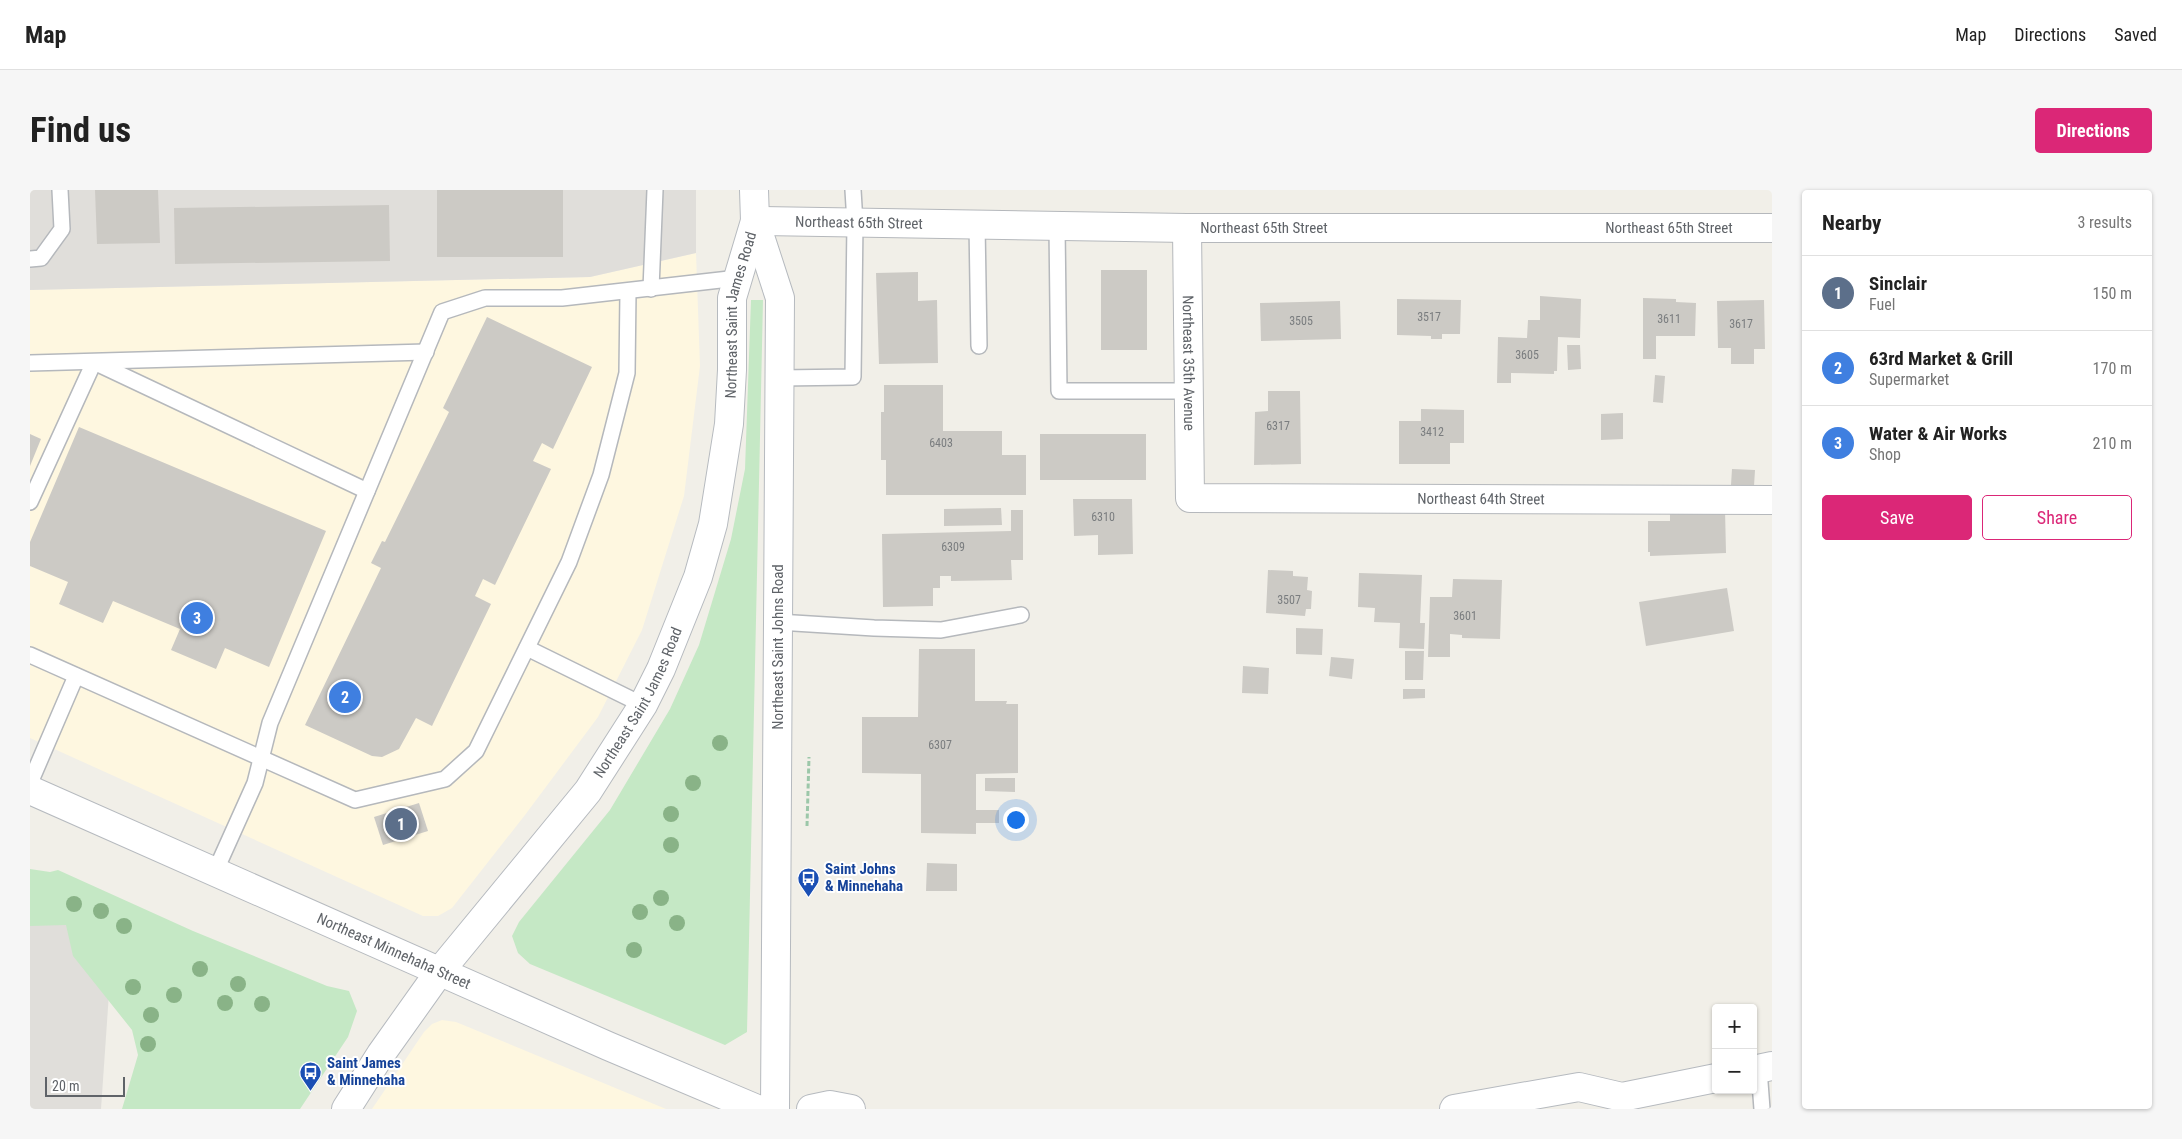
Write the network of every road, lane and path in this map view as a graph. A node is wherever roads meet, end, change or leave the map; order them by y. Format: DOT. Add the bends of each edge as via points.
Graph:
graph roads {
  1 [pos="60,190"];
  2 [pos="655,190"];
  3 [pos="754,190"];
  4 [pos="853,190"];
  5 [pos="755,221"];
  6 [pos="854,223"];
  7 [pos="977,224"];
  8 [pos="1057,226"];
  9 [pos="1188,228"];
  10 [pos="1772,228"];
  11 [pos="30,259"];
  12 [pos="738,278"];
  13 [pos="651,289"];
  14 [pos="628,292"];
  15 [pos="979,346"];
  16 [pos="426,352"];
  17 [pos="30,362"];
  18 [pos="94,362"];
  19 [pos="780,378"];
  20 [pos="1189,392"];
  21 [pos="367,491"];
  22 [pos="1190,498"];
  23 [pos="1772,500"];
  24 [pos="30,502"];
  25 [pos="1021,615"];
  26 [pos="778,622"];
  27 [pos="527,648"];
  28 [pos="30,655"];
  29 [pos="76,676"];
  30 [pos="643,705"];
  31 [pos="261,758"];
  32 [pos="30,783"];
  33 [pos="30,790"];
  34 [pos="215,872"];
  35 [pos="440,971"];
  36 [pos="1761,1069"];
  37 [pos="1712,1079"];
  38 [pos="1615,1103"];
  39 [pos="346,1109"];
  40 [pos="757,1109"];
  41 [pos="775,1109"];
  42 [pos="811,1109"];
  43 [pos="851,1109"];
  44 [pos="1454,1109"];
  45 [pos="1762,1109"];
  1 -- 11 [label="lane" via="62,229 41,258"];
  2 -- 13 [label="lane"];
  3 -- 5 [label="main road, Northeast Saint Johns Road"];
  4 -- 6 [label="lane"];
  5 -- 6 [label="main road, Northeast 65th Street"];
  5 -- 12 [label="main road, Northeast Saint James Road"];
  5 -- 19 [label="main road, Northeast Saint Johns Road" via="780,298"];
  6 -- 7 [label="main road, Northeast 65th Street"];
  6 -- 19 [label="lane" via="853,377"];
  7 -- 8 [label="main road, Northeast 65th Street"];
  7 -- 15 [label="lane"];
  8 -- 9 [label="main road, Northeast 65th Street"];
  8 -- 20 [label="lane" via="1059,391"];
  9 -- 10 [label="main road, Northeast 65th Street"];
  9 -- 20 [label="main road, Northeast 35th Avenue"];
  12 -- 13 [label="lane"];
  12 -- 30 [label="main road, Northeast Saint James Road" via="732,298 729,424 713,524 678,630"];
  13 -- 14 [label="lane"];
  14 -- 16 [label="lane" via="562,298 485,298 442,312"];
  14 -- 27 [label="lane" via="628,373 600,474 569,562"];
  16 -- 18 [label="lane"];
  16 -- 21 [label="lane"];
  17 -- 18 [label="lane"];
  18 -- 21 [label="lane"];
  18 -- 24 [label="lane"];
  19 -- 26 [label="main road, Northeast Saint Johns Road"];
  20 -- 22 [label="main road, Northeast 35th Avenue"];
  21 -- 31 [label="lane" via="270,723"];
  22 -- 23 [label="main road, Northeast 64th Street"];
  25 -- 26 [label="lane" via="941,630"];
  26 -- 41 [label="main road, Northeast Saint Johns Road"];
  27 -- 30 [label="lane"];
  27 -- 31 [label="lane" via="476,751 446,779 355,800"];
  28 -- 29 [label="lane"];
  29 -- 31 [label="lane"];
  29 -- 32 [label="lane"];
  30 -- 35 [label="main road, Northeast Saint James Road" via="588,791"];
  31 -- 34 [label="lane" via="255,783"];
  33 -- 34 [label="main road, Northeast Minnehaha Street"];
  34 -- 35 [label="main road, Northeast Minnehaha Street"];
  35 -- 39 [label="main road, Northeast Saint James Road"];
  35 -- 40 [label="main road, Northeast Minnehaha Street"];
  36 -- 45 [label="lane"];
  37 -- 38 [label="main road"];
  38 -- 44 [label="main road" via="1579,1088"];
  42 -- 43 [label="main road" via="830,1105"];
}
